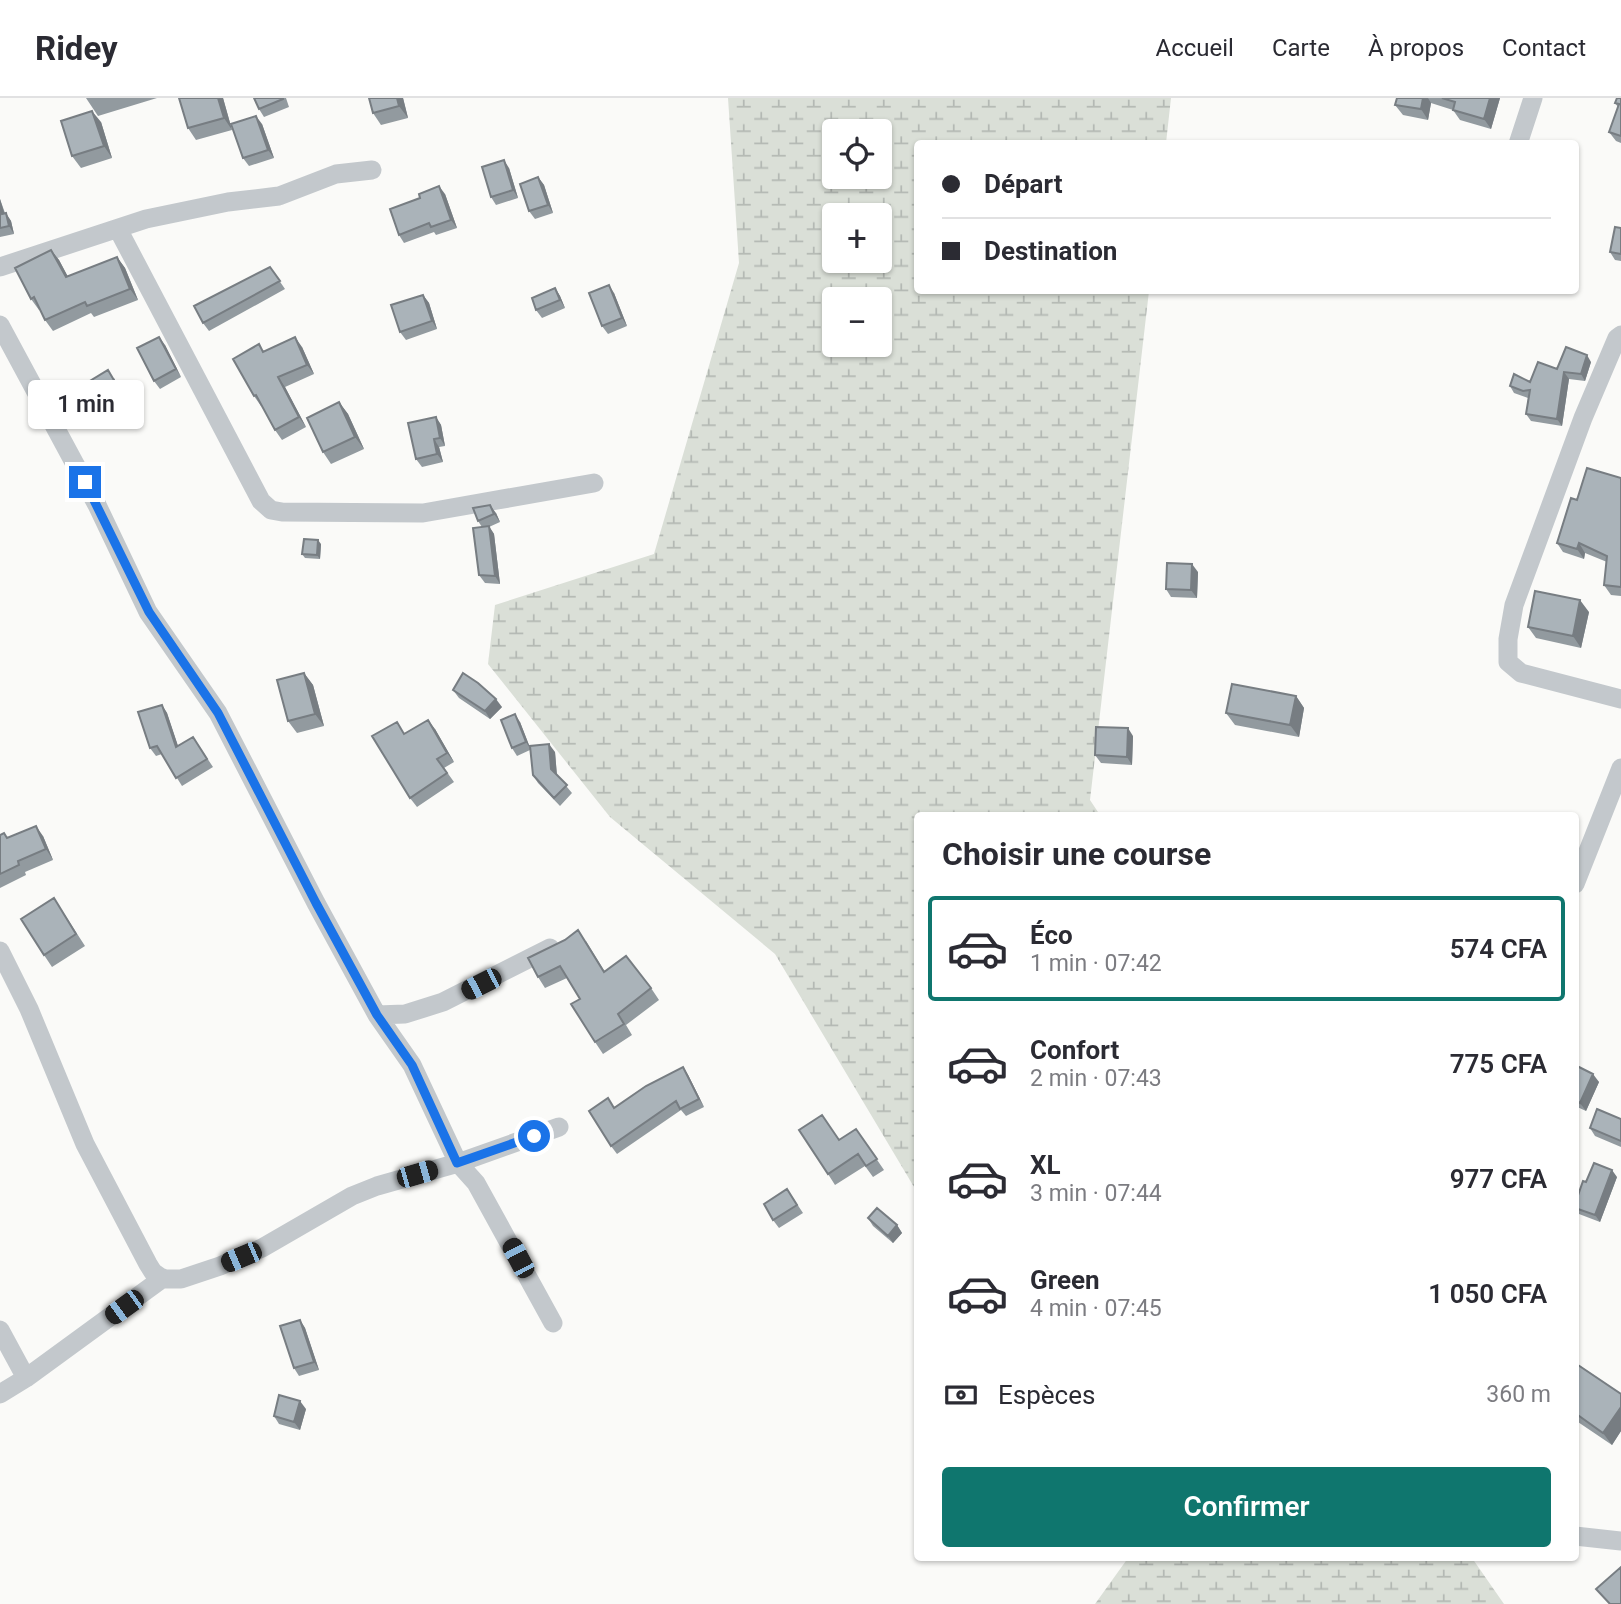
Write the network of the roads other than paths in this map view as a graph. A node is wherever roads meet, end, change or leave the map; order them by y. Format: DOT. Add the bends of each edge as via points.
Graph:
graph roads {
  1 [pos="1533,98"];
  2 [pos="1519,140"];
  3 [pos="372,170"];
  4 [pos="118,229"];
  5 [pos="0,267"];
  6 [pos="0,325"];
  7 [pos="1621,335"];
  8 [pos="594,483"];
  9 [pos="1621,699"];
  10 [pos="1621,768"];
  11 [pos="1579,874"];
  12 [pos="567,940"];
  13 [pos="0,951"];
  14 [pos="377,1015"];
  15 [pos="559,1127"];
  16 [pos="457,1163"];
  17 [pos="163,1278"];
  18 [pos="552,1323"];
  19 [pos="0,1330"];
  20 [pos="26,1378"];
  21 [pos="0,1394"];
  22 [pos="1579,1536"];
  23 [pos="1621,1541"];
  1 -- 2 [label="street"];
  3 -- 4 [label="street" via="335,174 279,196 228,202"];
  4 -- 5 [label="street"];
  4 -- 8 [label="street" via="261,501 271,510 423,513"];
  6 -- 14 [label="street" via="149,612 218,713"];
  7 -- 9 [label="street" via="1583,418 1514,605 1508,662 1521,673"];
  10 -- 11 [label="street"];
  12 -- 14 [label="street" via="443,1002 405,1014"];
  13 -- 17 [label="street" via="85,1144 148,1265"];
  14 -- 16 [label="street" via="412,1065"];
  15 -- 16 [label="street"];
  16 -- 17 [label="street" via="352,1196 262,1248 220,1266 181,1279"];
  16 -- 18 [label="street" via="476,1183"];
  17 -- 20 [label="street"];
  19 -- 20 [label="street"];
  20 -- 21 [label="street"];
  22 -- 23 [label="street"];
}
